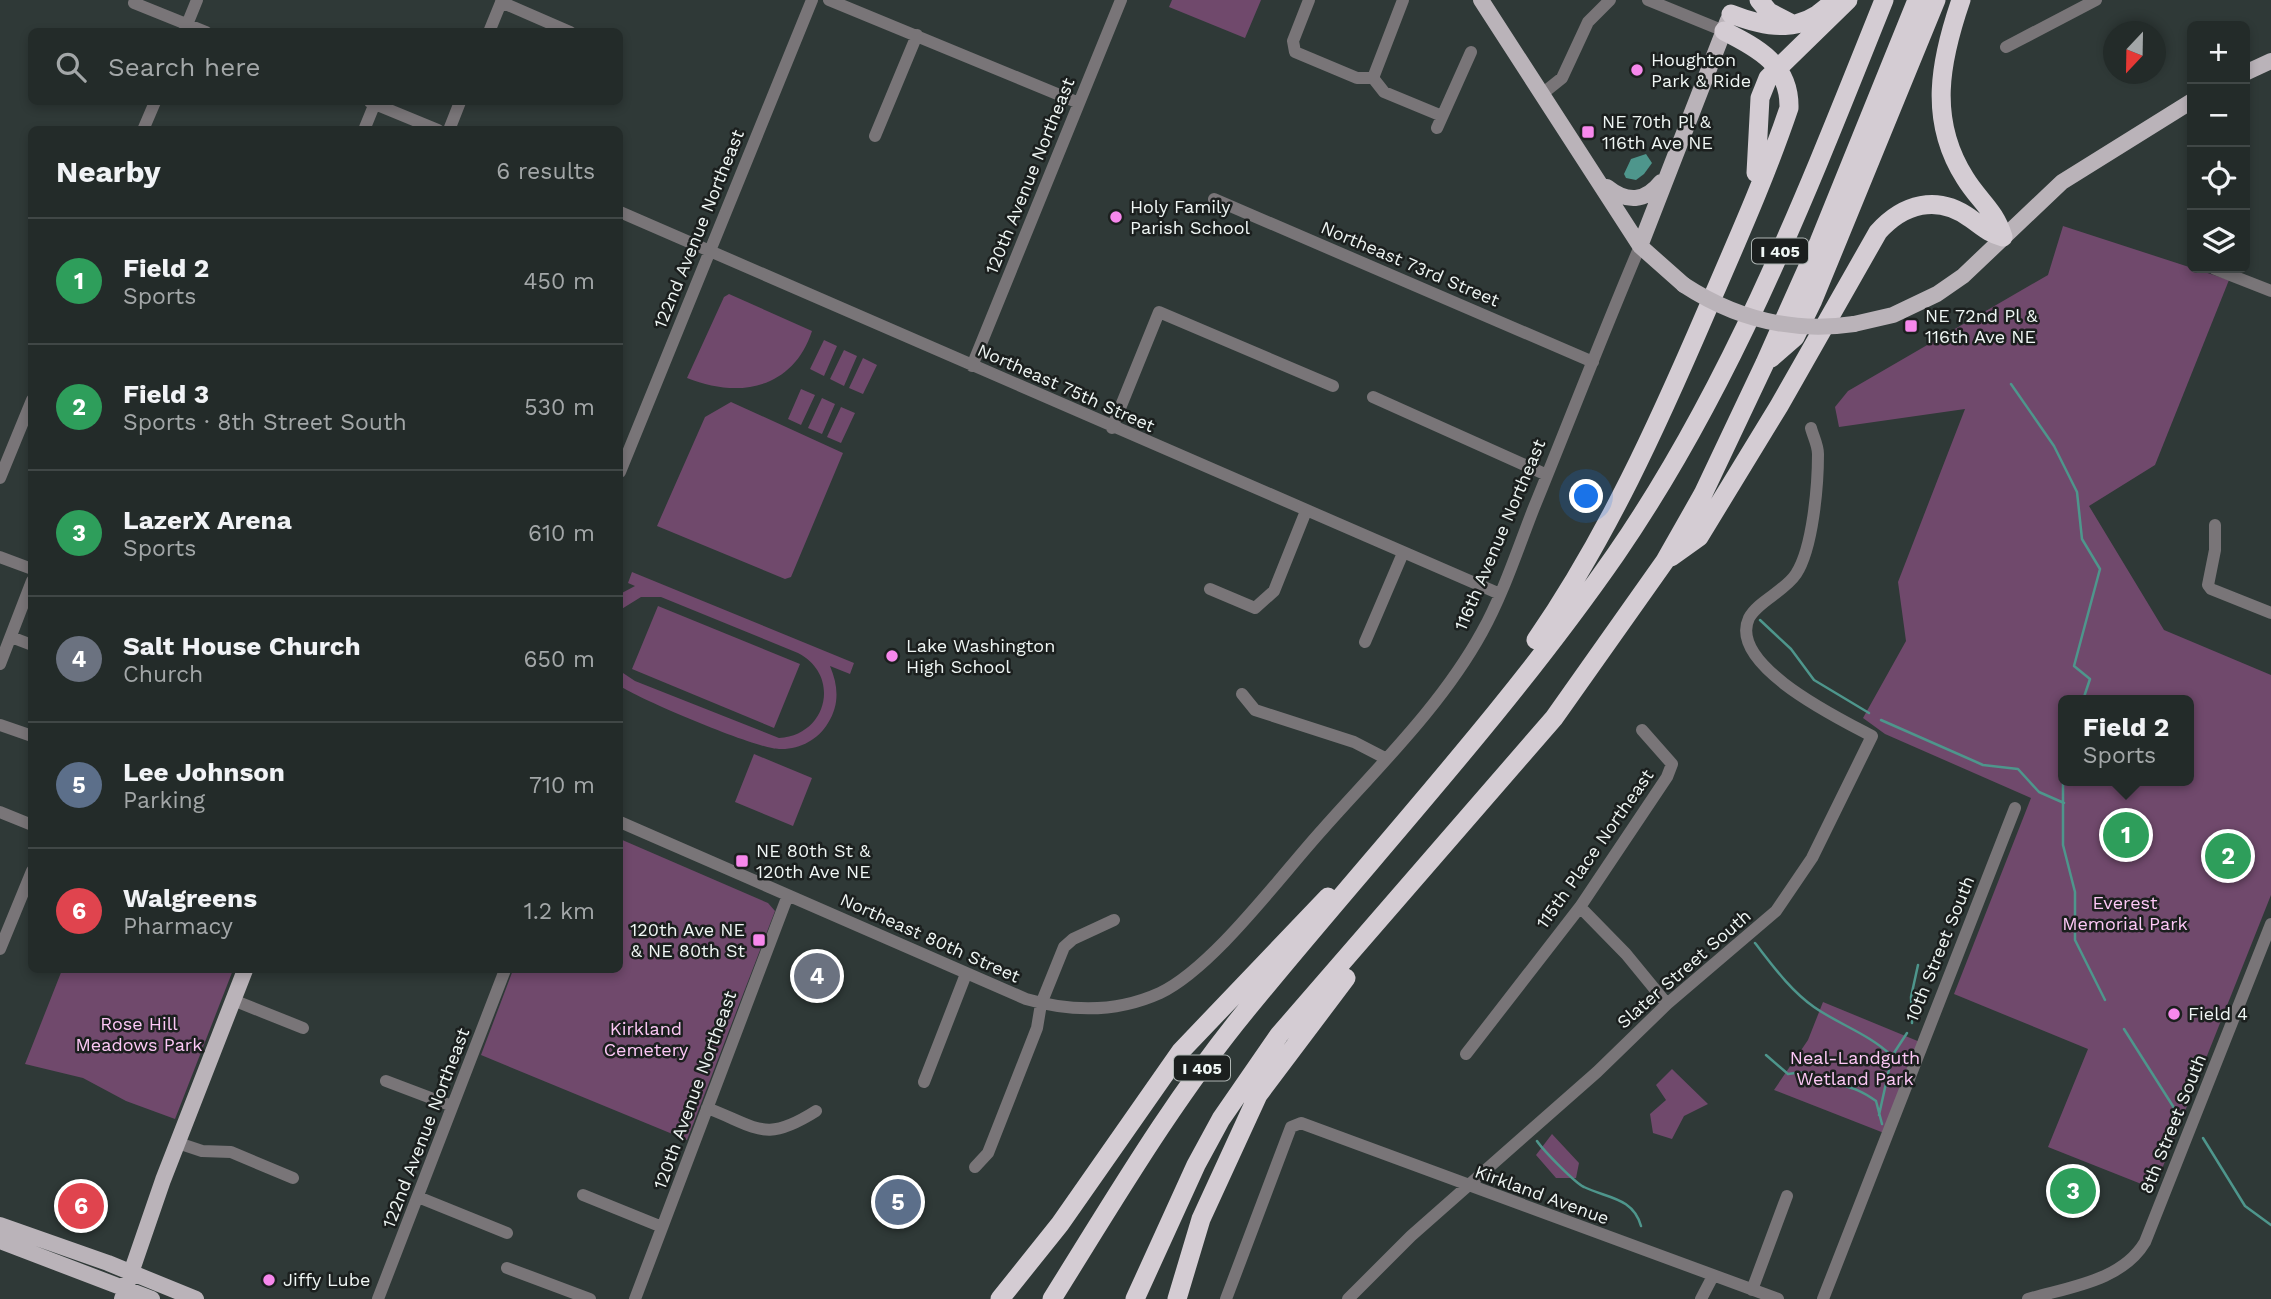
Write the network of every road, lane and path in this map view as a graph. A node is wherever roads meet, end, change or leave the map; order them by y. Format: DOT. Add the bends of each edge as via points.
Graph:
graph roads {
  1 [pos="197,0"];
  2 [pos="812,0"];
  3 [pos="829,0"];
  4 [pos="1121,0"];
  5 [pos="1309,0"];
  6 [pos="1403,0"];
  7 [pos="1480,0"];
  8 [pos="1610,0"];
  9 [pos="1648,0"];
  10 [pos="1759,0"];
  11 [pos="1834,0"];
  12 [pos="1848,0"];
  13 [pos="1884,0"];
  14 [pos="1917,0"];
  15 [pos="1936,0"];
  16 [pos="1961,0"];
  17 [pos="2096,0"];
  18 [pos="502,1"];
  19 [pos="134,3"];
  20 [pos="1730,15"];
  21 [pos="1792,24"];
  22 [pos="185,27"];
  23 [pos="491,28"];
  24 [pos="561,28"];
  25 [pos="917,35"];
  26 [pos="2006,47"];
  27 [pos="1471,52"];
  28 [pos="2271,61"];
  29 [pos="1779,68"];
  30 [pos="2250,71"];
  31 [pos="1373,78"];
  32 [pos="1542,94"];
  33 [pos="1079,103"];
  34 [pos="2187,104"];
  35 [pos="154,105"];
  36 [pos="371,105"];
  37 [pos="379,105"];
  38 [pos="459,105"];
  39 [pos="145,126"];
  40 [pos="365,126"];
  41 [pos="429,126"];
  42 [pos="451,126"];
  43 [pos="875,136"];
  44 [pos="1668,175"];
  45 [pos="1601,183"];
  46 [pos="1214,199"];
  47 [pos="623,213"];
  48 [pos="1745,220"];
  49 [pos="2003,237"];
  50 [pos="1640,246"];
  51 [pos="709,252"];
  52 [pos="2225,273"];
  53 [pos="2271,291"];
  54 [pos="1593,362"];
  55 [pos="1765,363"];
  56 [pos="972,366"];
  57 [pos="1333,387"];
  58 [pos="1373,397"];
  59 [pos="28,410"];
  60 [pos="1112,428"];
  61 [pos="1811,428"];
  62 [pos="623,465"];
  63 [pos="1547,475"];
  64 [pos="0,478"];
  65 [pos="1306,511"];
  66 [pos="2215,525"];
  67 [pos="1403,553"];
  68 [pos="0,557"];
  69 [pos="1665,561"];
  70 [pos="28,568"];
  71 [pos="1210,589"];
  72 [pos="28,591"];
  73 [pos="1500,594"];
  74 [pos="2271,613"];
  75 [pos="10,637"];
  76 [pos="1365,642"];
  77 [pos="28,644"];
  78 [pos="0,664"];
  79 [pos="1242,694"];
  80 [pos="1510,694"];
  81 [pos="0,724"];
  82 [pos="1642,730"];
  83 [pos="28,734"];
  84 [pos="1385,758"];
  85 [pos="2015,808"];
  86 [pos="0,812"];
  87 [pos="28,823"];
  88 [pos="623,823"];
  89 [pos="1378,856"];
  90 [pos="28,881"];
  91 [pos="788,895"];
  92 [pos="1580,907"];
  93 [pos="1114,920"];
  94 [pos="2271,924"];
  95 [pos="1359,946"];
  96 [pos="0,949"];
  97 [pos="244,973"];
  98 [pos="504,973"];
  99 [pos="967,974"];
  100 [pos="233,1000"];
  101 [pos="1041,1004"];
  102 [pos="1667,1004"];
  103 [pos="1117,1007"];
  104 [pos="303,1028"];
  105 [pos="1466,1054"];
  106 [pos="386,1081"];
  107 [pos="925,1082"];
  108 [pos="452,1106"];
  109 [pos="707,1108"];
  110 [pos="816,1111"];
  111 [pos="177,1143"];
  112 [pos="975,1167"];
  113 [pos="293,1178"];
  114 [pos="1466,1186"];
  115 [pos="583,1195"];
  116 [pos="1787,1196"];
  117 [pos="418,1197"];
  118 [pos="662,1227"];
  119 [pos="1,1230"];
  120 [pos="507,1233"];
  121 [pos="507,1268"];
  122 [pos="131,1273"];
  123 [pos="1713,1276"];
  124 [pos="1752,1290"];
  125 [pos="124,1294"];
  126 [pos="1354,1297"];
  127 [pos="152,1299"];
  128 [pos="196,1299"];
  129 [pos="378,1299"];
  130 [pos="590,1299"];
  131 [pos="635,1299"];
  132 [pos="1000,1299"];
  133 [pos="1052,1299"];
  134 [pos="1135,1299"];
  135 [pos="1177,1299"];
  136 [pos="1226,1299"];
  137 [pos="1701,1299"];
  138 [pos="1779,1299"];
  139 [pos="1823,1299"];
  140 [pos="2028,1299"];
  1 -- 22 [label="street"];
  2 -- 51 [label="street, 122nd Avenue Northeast"];
  3 -- 25 [label="street"];
  4 -- 33 [label="street, 120th Avenue Northeast"];
  5 -- 31 [label="street" via="1293,48 1357,78"];
  6 -- 31 [label="street"];
  7 -- 32 [label="main road"];
  8 -- 32 [label="street" via="1585,27 1562,78"];
  9 -- 20 [label="street"];
  10 -- 21 [label="highway" via="1769,12"];
  11 -- 21 [label="highway" via="1816,16"];
  12 -- 29 [label="highway"];
  13 -- 80 [label="highway, I 405" via="1739,342 1691,431 1615,554"];
  14 -- 55 [label="highway, I 405"];
  15 -- 55 [label="highway" via="1813,300 1795,337"];
  16 -- 49 [label="highway" via="1940,75 1942,119 1960,170 1997,216"];
  17 -- 26 [label="street"];
  18 -- 23 [label="street"];
  18 -- 24 [label="street"];
  19 -- 22 [label="street"];
  20 -- 21 [label="highway" via="1768,27"];
  20 -- 29 [label="highway"];
  20 -- 44 [label="main road, 116th Avenue Northeast"];
  25 -- 33 [label="street"];
  25 -- 43 [label="street"];
  27 -- 31 [label="street" via="1440,122 1384,92"];
  28 -- 30 [label="main road"];
  29 -- 48 [label="highway" via="1768,78 1760,98 1759,157"];
  29 -- 48 [label="highway" via="1789,107"];
  32 -- 45 [label="main road"];
  33 -- 56 [label="street, 120th Avenue Northeast"];
  34 -- 49 [label="main road" via="2073,174"];
  35 -- 39 [label="street"];
  36 -- 40 [label="street"];
  37 -- 41 [label="street"];
  38 -- 42 [label="street"];
  44 -- 45 [label="main road" via="1645,198 1625,199"];
  44 -- 50 [label="main road, 116th Avenue Northeast"];
  45 -- 50 [label="main road"];
  46 -- 54 [label="street, Northeast 73rd Street"];
  47 -- 51 [label="street, Northeast 75th Street"];
  48 -- 80 [label="highway" via="1657,424 1604,530 1516,670"];
  49 -- 50 [label="main road, bridge" via="1963,276 1893,315 1854,324 1801,327 1730,310 1684,285"];
  49 -- 69 [label="highway" via="1986,232 1947,206 1916,205 1889,220 1699,537"];
  50 -- 54 [label="street, 116th Avenue Northeast"];
  51 -- 56 [label="street, Northeast 75th Street"];
  51 -- 62 [label="street, 122nd Avenue Northeast"];
  52 -- 53 [label="street"];
  54 -- 63 [label="street, 116th Avenue Northeast"];
  55 -- 69 [label="highway, I 405" via="1703,495"];
  56 -- 60 [label="street, Northeast 75th Street"];
  57 -- 60 [label="street" via="1158,312"];
  58 -- 63 [label="street"];
  59 -- 64 [label="street"];
  60 -- 65 [label="street, Northeast 75th Street"];
  61 -- 102 [label="street, Slater Street South" via="1818,451 1802,561 1784,588 1751,614 1747,641 1787,687 1872,736 1820,843 1784,902"];
  63 -- 73 [label="street, 116th Avenue Northeast"];
  65 -- 67 [label="street, Northeast 75th Street"];
  65 -- 71 [label="street" via="1274,591 1255,608"];
  66 -- 74 [label="street" via="2211,589"];
  67 -- 73 [label="street, Northeast 75th Street"];
  67 -- 76 [label="street"];
  68 -- 70 [label="street"];
  69 -- 95 [label="highway, I 405" via="1554,718"];
  72 -- 75 [label="street"];
  73 -- 84 [label="street, 116th Avenue Northeast" via="1466,660"];
  75 -- 77 [label="street"];
  75 -- 78 [label="street"];
  79 -- 84 [label="street" via="1255,710 1354,742"];
  80 -- 89 [label="highway, I 405"];
  81 -- 83 [label="street"];
  82 -- 92 [label="street, 115th Place Northeast" via="1672,764"];
  84 -- 103 [label="street, 116th Avenue Northeast" via="1204,961 1165,990"];
  85 -- 139 [label="street, 10th Street South"];
  86 -- 87 [label="street"];
  88 -- 91 [label="street, Northeast 80th Street"];
  89 -- 132 [label="highway" via="1359,866 1334,890 1181,1051 1060,1224"];
  89 -- 133 [label="highway, I 405" via="1247,1009 1175,1102"];
  90 -- 96 [label="street"];
  91 -- 99 [label="street, Northeast 80th Street"];
  91 -- 109 [label="street, 120th Avenue Northeast"];
  92 -- 102 [label="street"];
  92 -- 105 [label="street, 115th Place Northeast"];
  93 -- 101 [label="street" via="1064,947"];
  94 -- 140 [label="street, 8th Street South" via="2136,1258 2098,1278"];
  95 -- 134 [label="highway, I 405" via="1279,1035 1221,1119"];
  95 -- 135 [label="highway" via="1345,979 1272,1073 1249,1113 1200,1219"];
  97 -- 100 [label="main road"];
  98 -- 108 [label="street, 122nd Avenue Northeast"];
  99 -- 101 [label="street, Northeast 80th Street"];
  99 -- 107 [label="street"];
  100 -- 104 [label="street"];
  100 -- 111 [label="main road"];
  101 -- 103 [label="street, Northeast 80th Street" via="1075,1009"];
  101 -- 112 [label="street" via="1037,1028 988,1153"];
  102 -- 114 [label="street, Slater Street South"];
  106 -- 108 [label="street"];
  108 -- 117 [label="street, 122nd Avenue Northeast"];
  109 -- 110 [label="street" via="773,1131 790,1128"];
  109 -- 118 [label="street, 120th Avenue Northeast"];
  111 -- 113 [label="street" via="202,1151 231,1152"];
  111 -- 122 [label="main road"];
  114 -- 123 [label="street, Kirkland Avenue"];
  114 -- 126 [label="street, Slater Street South"];
  114 -- 136 [label="street, Kirkland Avenue" via="1295,1124"];
  115 -- 118 [label="street"];
  116 -- 124 [label="street"];
  117 -- 120 [label="street"];
  117 -- 129 [label="street, 122nd Avenue Northeast"];
  118 -- 131 [label="street, 120th Avenue Northeast"];
  119 -- 122 [label="main road"];
  119 -- 125 [label="main road"];
  121 -- 130 [label="street"];
  122 -- 125 [label="main road"];
  122 -- 128 [label="main road"];
  123 -- 124 [label="street, Kirkland Avenue"];
  123 -- 137 [label="street"];
  124 -- 138 [label="street, Kirkland Avenue"];
  125 -- 127 [label="main road"];
}
